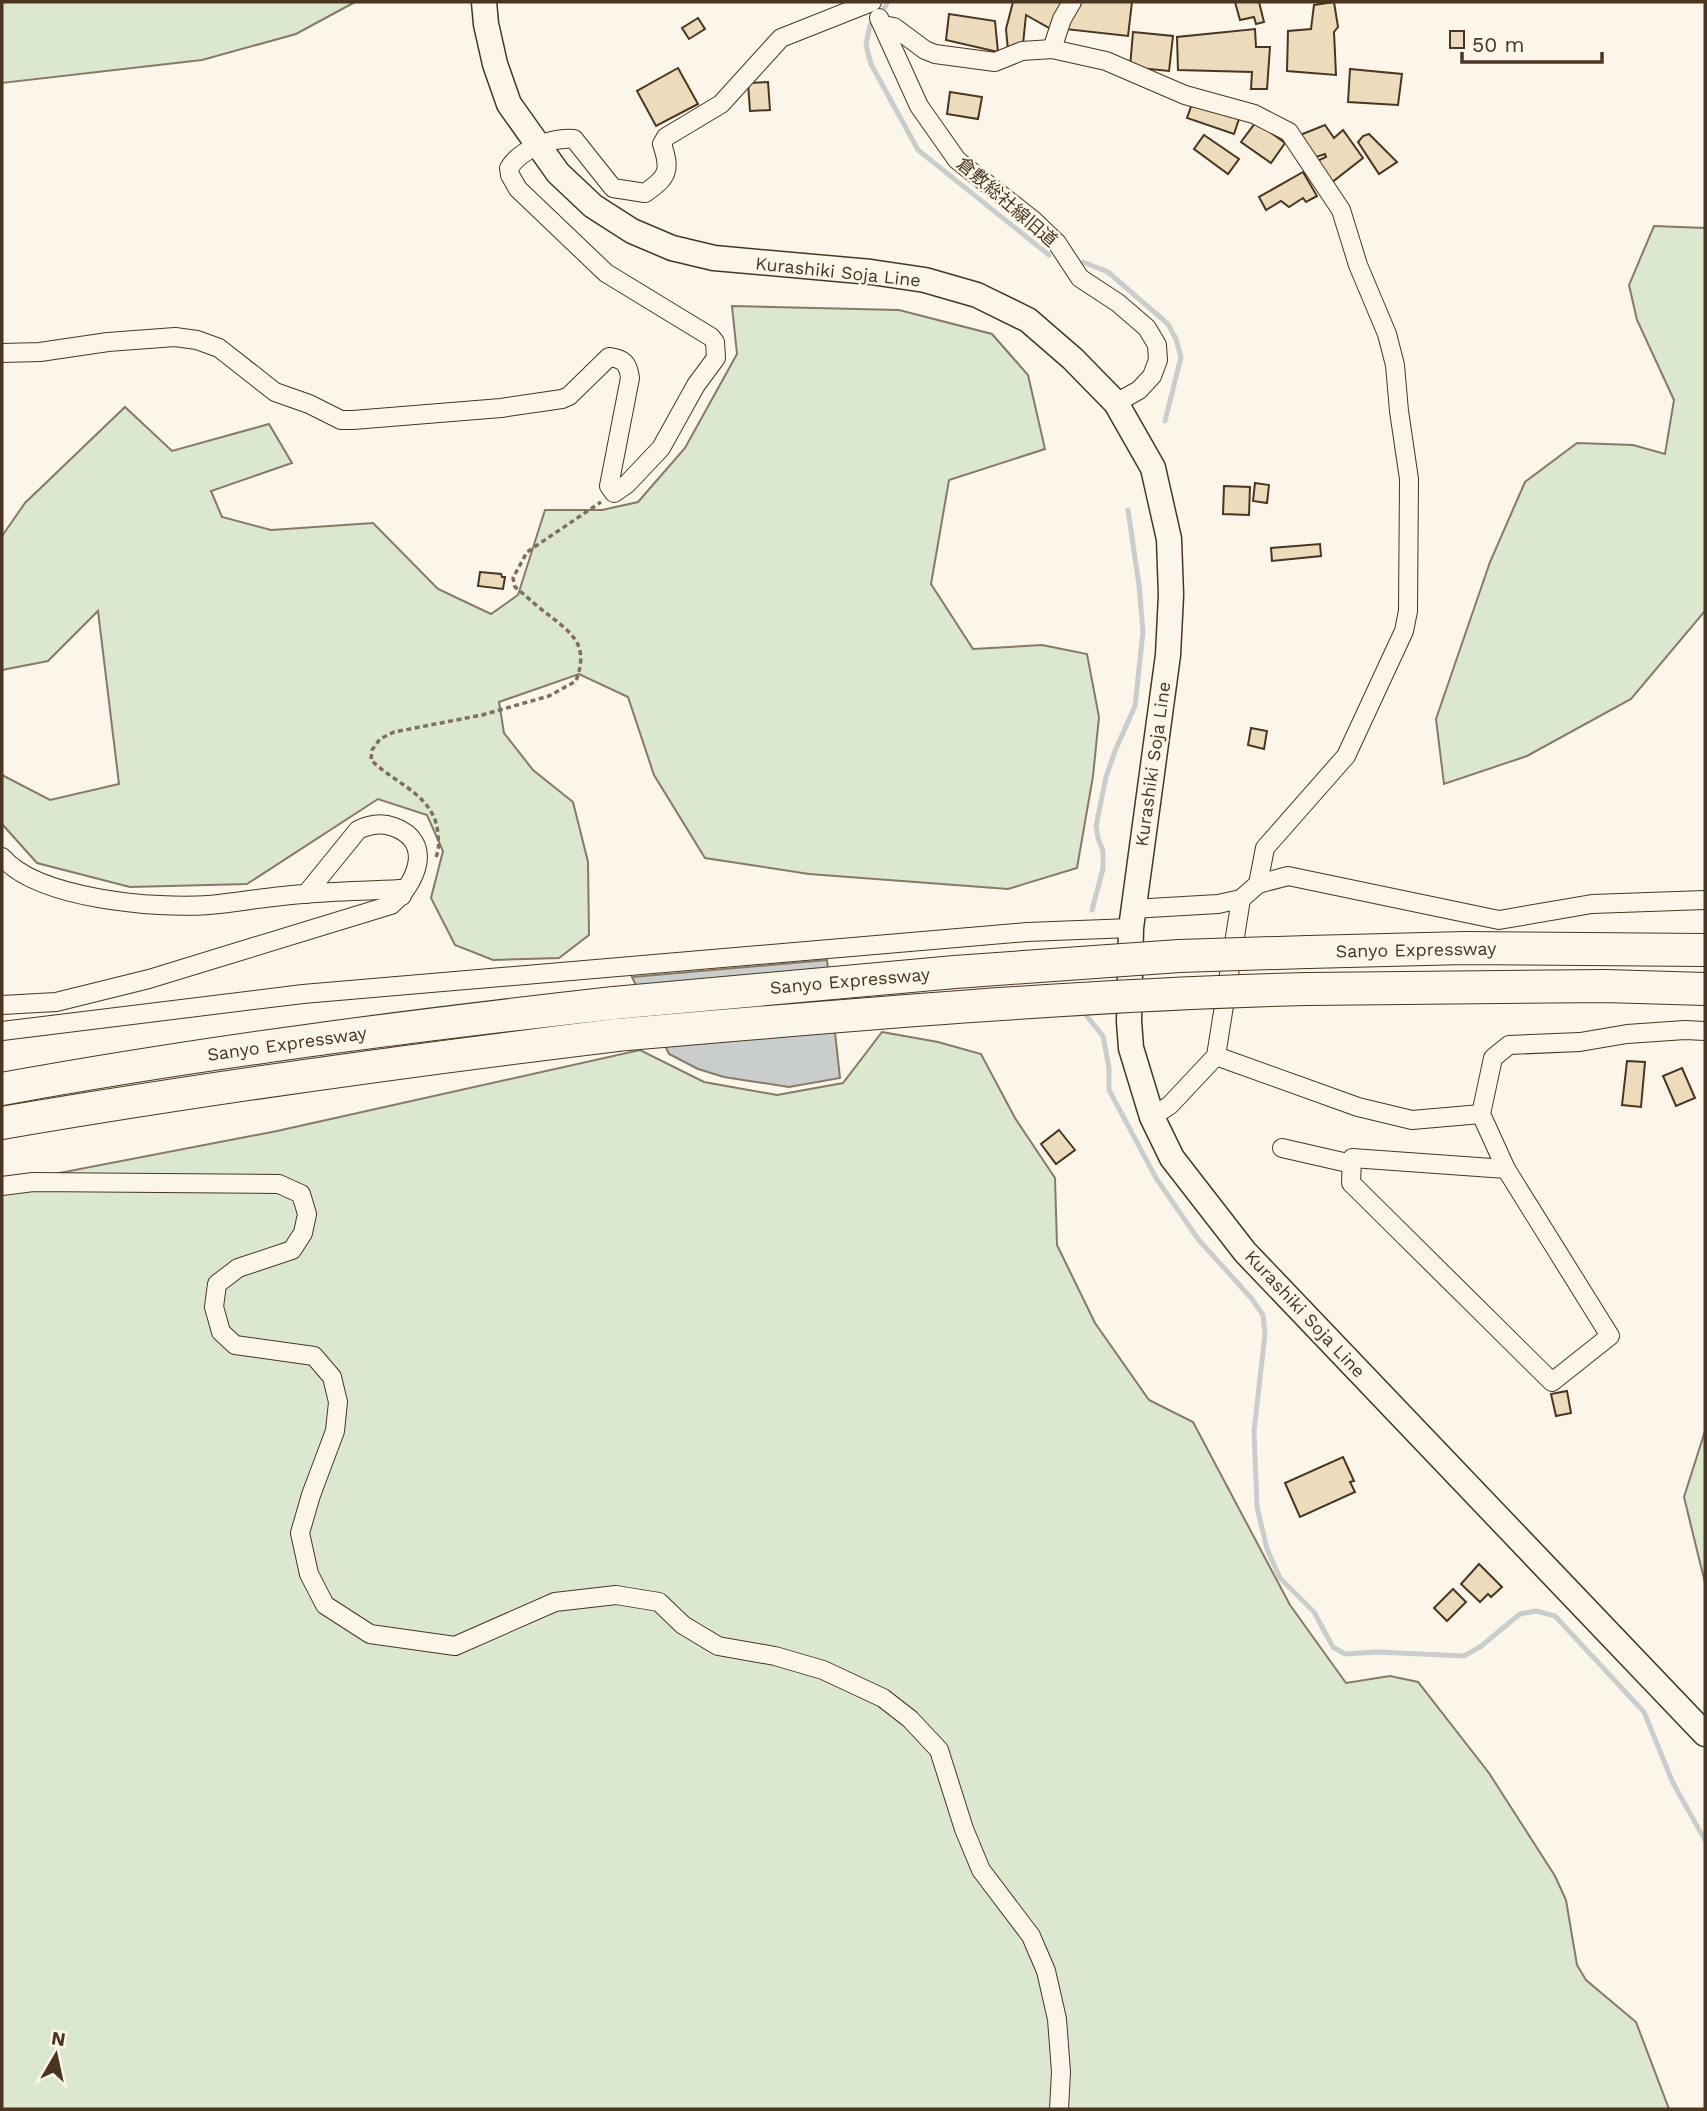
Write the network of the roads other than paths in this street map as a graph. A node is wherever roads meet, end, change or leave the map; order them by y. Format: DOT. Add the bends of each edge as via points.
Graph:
graph roads {
  1 [pos="484,2"];
  2 [pos="1072,2"];
  3 [pos="877,12"];
  4 [pos="1052,49"];
  5 [pos="537,146"];
  6 [pos="2,353"];
  7 [pos="1116,403"];
  8 [pos="2,857"];
  9 [pos="1258,884"];
  10 [pos="306,894"];
  11 [pos="402,896"];
  12 [pos="1241,899"];
  13 [pos="1705,900"];
  14 [pos="1132,918"];
  15 [pos="1705,934"];
  16 [pos="1465,948"];
  17 [pos="1705,950"];
  18 [pos="1463,987"];
  19 [pos="1705,989"];
  20 [pos="2,1005"];
  21 [pos="1705,1007"];
  22 [pos="2,1031"];
  23 [pos="1705,1031"];
  24 [pos="1216,1056"];
  25 [pos="2,1089"];
  26 [pos="1481,1114"];
  27 [pos="1152,1117"];
  28 [pos="2,1123"];
  29 [pos="1282,1148"];
  30 [pos="1352,1164"];
  31 [pos="1506,1169"];
  32 [pos="2,1186"];
  33 [pos="1705,1734"];
  34 [pos="1059,2109"];
  1 -- 5 [label="main road, Kurashiki Soja Line" via="495,64 509,104"];
  2 -- 4 [label="street"];
  3 -- 4 [label="street" via="935,54 996,62 1022,51"];
  3 -- 5 [label="street" via="781,38 722,103 666,137 662,144 667,170 645,193 613,188 574,139"];
  3 -- 7 [label="street, 倉敷総社線旧道" via="919,106 957,160 1033,219 1057,243 1080,278 1147,328 1157,345 1152,376"];
  4 -- 9 [label="street" via="1106,61 1185,96 1254,114 1289,132 1341,210 1395,365 1409,479 1404,631 1346,756 1265,848"];
  5 -- 6 [label="street" via="509,168 518,189 606,273 715,342 716,358 661,448 614,493 609,486 630,378 629,366 622,359 609,357 562,399 341,420 275,392 219,348 197,340 176,337"];
  5 -- 7 [label="main road, Kurashiki Soja Line" via="593,206 632,231 672,248 714,258 898,276 977,295 1028,320"];
  7 -- 14 [label="main road, Kurashiki Soja Line" via="1153,468 1169,539 1171,595 1168,655"];
  8 -- 10 [label="street" via="25,876 93,898 207,905"];
  9 -- 12 [label="street"];
  9 -- 13 [label="street" via="1288,876 1499,920 1592,904"];
  10 -- 11 [label="street" via="400,890"];
  10 -- 11 [label="street" via="358,830 385,824 410,836 417,847 413,880"];
  11 -- 20 [label="street" via="391,905 149,979 56,1002"];
  12 -- 14 [label="street"];
  12 -- 24 [label="street"];
  14 -- 22 [label="street" via="1013,933 303,994"];
  14 -- 27 [label="main road, Kurashiki Soja Line" via="1131,1048"];
  15 -- 16 [label="highway"];
  16 -- 17 [label="highway, Sanyo Expressway"];
  16 -- 25 [label="highway, Sanyo Expressway, bridge" via="1179,956 614,1003 269,1046"];
  18 -- 19 [label="highway, Sanyo Expressway"];
  18 -- 21 [label="highway"];
  18 -- 28 [label="highway, Sanyo Expressway, bridge" via="1178,992 617,1035 275,1079"];
  23 -- 26 [label="street" via="1508,1045 1493,1058"];
  24 -- 26 [label="street" via="1357,1107 1412,1120"];
  24 -- 27 [label="street" via="1170,1105"];
  26 -- 31 [label="street"];
  27 -- 33 [label="main road, Kurashiki Soja Line" via="1172,1158 1245,1252"];
  29 -- 30 [label="street"];
  30 -- 31 [label="street" via="1352,1158"];
  30 -- 31 [label="street" via="1351,1183 1552,1382 1610,1336"];
  32 -- 34 [label="street" via="33,1182 279,1184 301,1194 307,1214 303,1233 292,1250 238,1268 217,1283 214,1307 221,1332 235,1345 314,1356 332,1377 338,1402 335,1431 300,1533 309,1574 325,1605 370,1634 455,1646 555,1602 616,1595 648,1600 659,1602 683,1625 719,1646 823,1670 883,1698 910,1719 939,1750 981,1870 1031,1936 1046,1971 1057,2019"];
}
